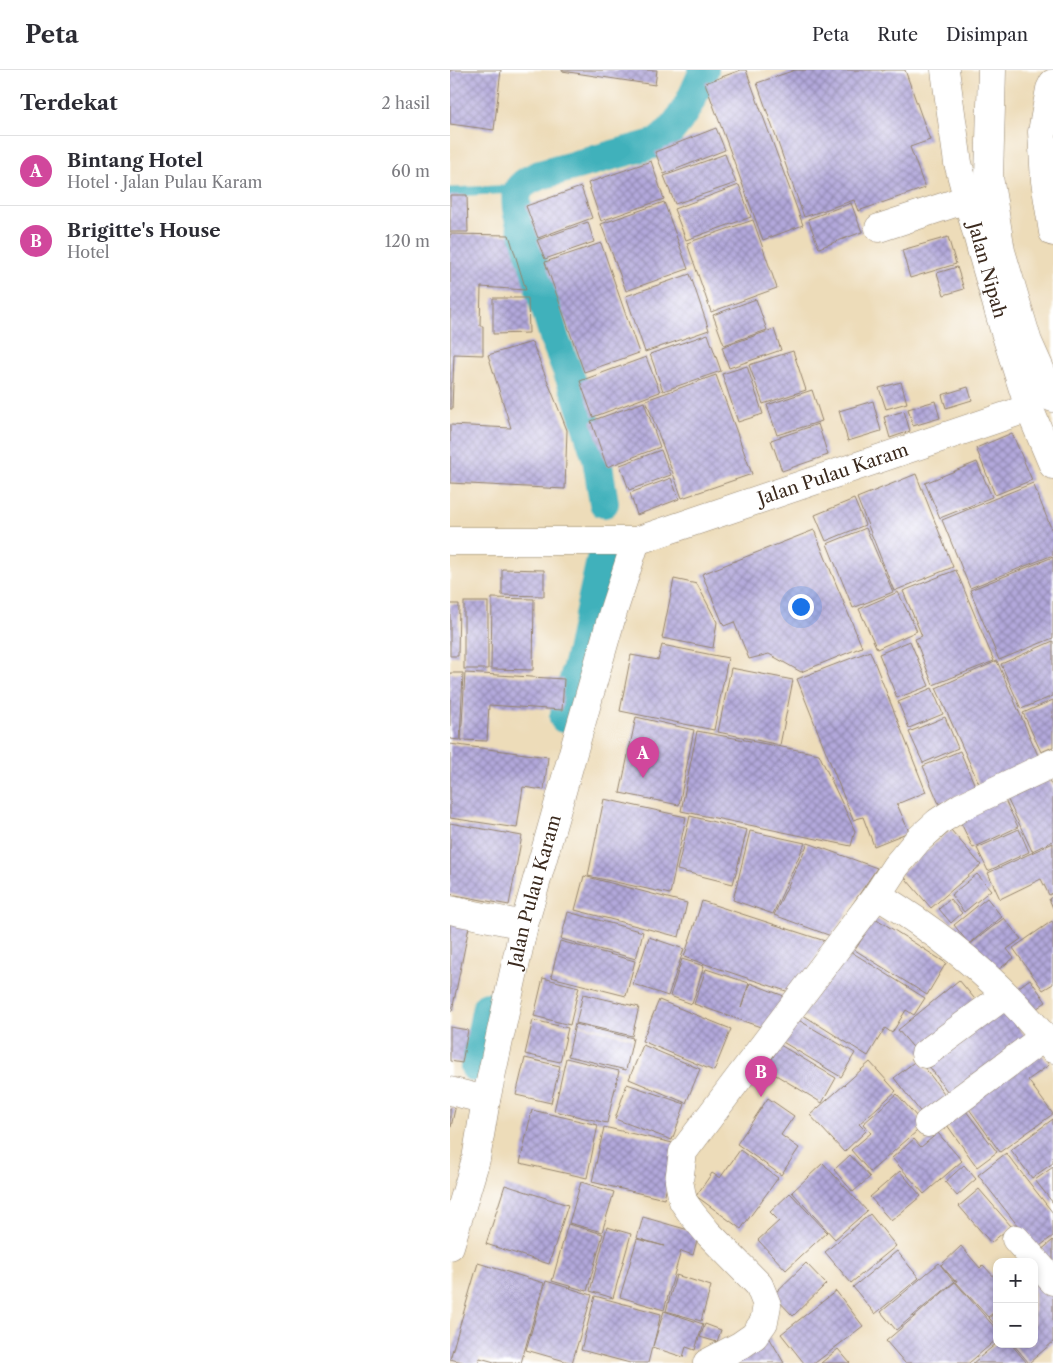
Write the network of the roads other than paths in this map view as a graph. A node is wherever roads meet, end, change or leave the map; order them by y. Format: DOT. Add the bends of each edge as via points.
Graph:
graph roads {
  1 [pos="945,70"];
  2 [pos="992,70"];
  3 [pos="1053,83"];
  4 [pos="967,199"];
  5 [pos="1052,223"];
  6 [pos="879,228"];
  7 [pos="1041,403"];
  8 [pos="1053,465"];
  9 [pos="450,541"];
  10 [pos="636,541"];
  11 [pos="1053,763"];
  12 [pos="877,895"];
  13 [pos="450,910"];
  14 [pos="524,925"];
  15 [pos="1005,995"];
  16 [pos="1048,1043"];
  17 [pos="925,1054"];
  18 [pos="450,1091"];
  19 [pos="486,1100"];
  20 [pos="928,1123"];
  21 [pos="1016,1239"];
  22 [pos="450,1246"];
  23 [pos="1053,1281"];
  24 [pos="708,1363"];
  1 -- 4 [label="street, Jalan Nipah" via="958,164"];
  2 -- 7 [label="street, Jalan Nipah" via="990,177 1001,251 1028,342"];
  3 -- 5 [label="street" via="1042,132"];
  4 -- 6 [label="street"];
  4 -- 7 [label="street, Jalan Nipah" via="1002,323"];
  7 -- 8 [label="street, Jalan Nipah"];
  7 -- 10 [label="street, Jalan Pulau Karam"];
  9 -- 10 [label="street, Jalan Pulau Karam"];
  10 -- 14 [label="street, Jalan Pulau Karam"];
  11 -- 12 [label="street" via="961,807 938,822 896,866"];
  12 -- 15 [label="street" via="950,945"];
  12 -- 24 [label="street" via="683,1152 679,1181 683,1200 707,1232 759,1285 767,1305 764,1322 754,1336"];
  13 -- 14 [label="street"];
  14 -- 19 [label="street, Jalan Pulau Karam"];
  15 -- 16 [label="street"];
  15 -- 17 [label="street"];
  16 -- 20 [label="street"];
  18 -- 19 [label="street"];
  19 -- 22 [label="street, Jalan Pulau Karam" via="476,1159"];
  21 -- 23 [label="street"];
}
